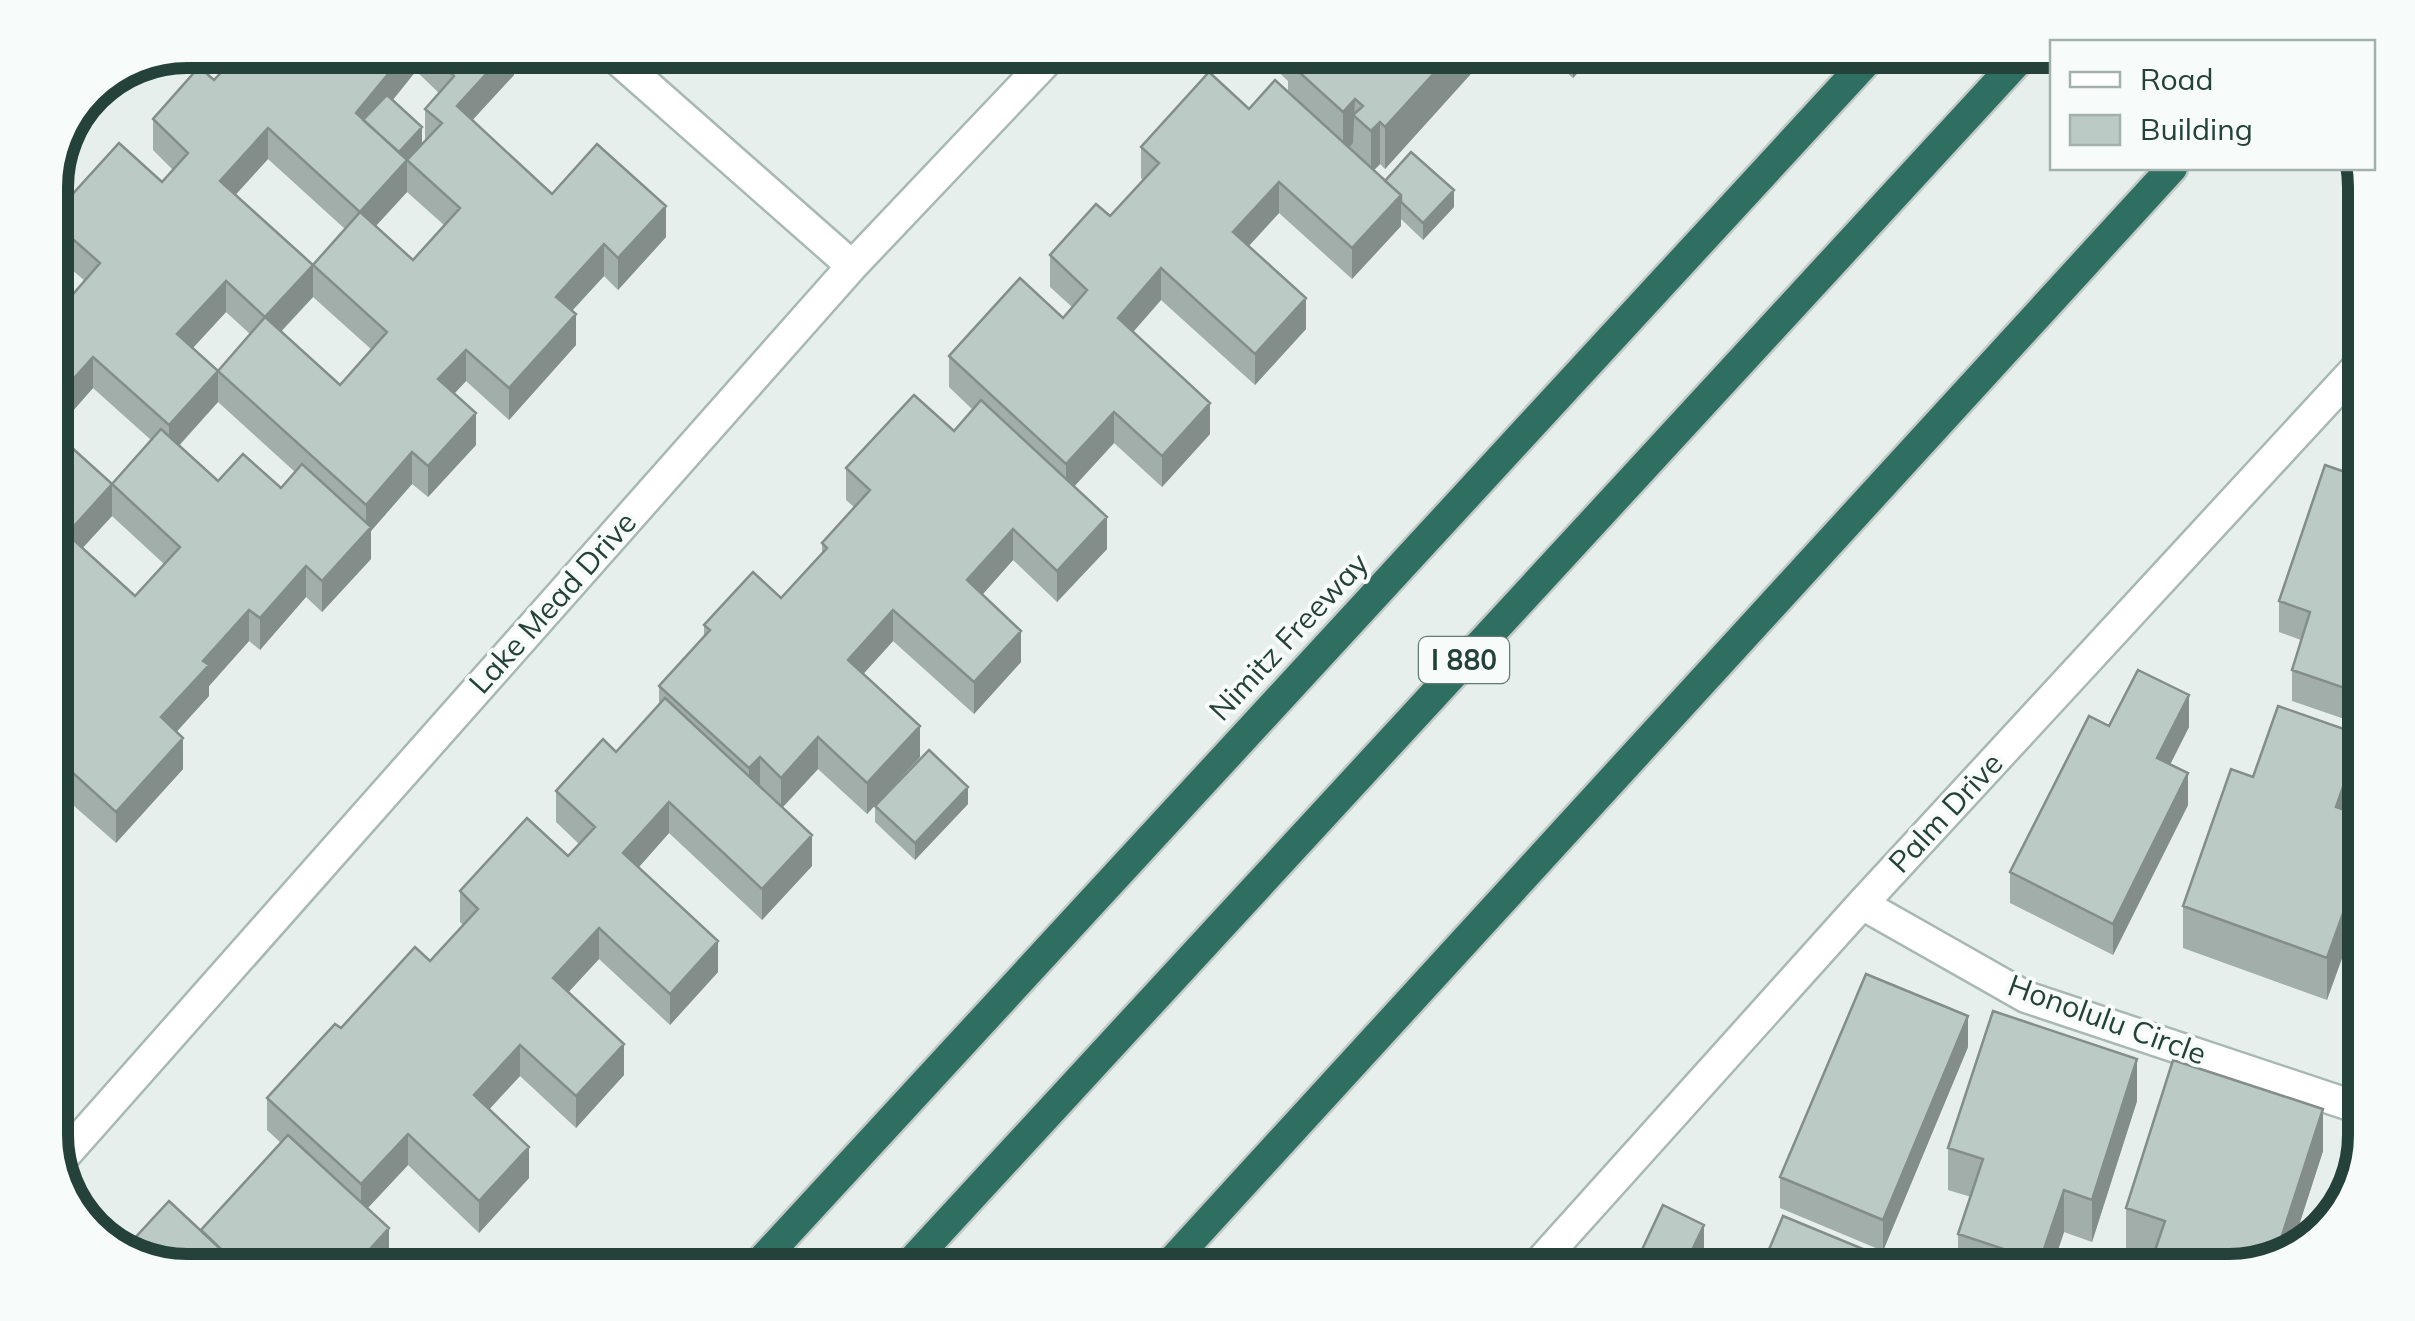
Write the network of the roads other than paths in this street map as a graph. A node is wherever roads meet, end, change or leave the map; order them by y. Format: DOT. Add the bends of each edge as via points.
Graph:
graph roads {
  1 [pos="627,68"];
  2 [pos="1040,68"];
  3 [pos="1860,68"];
  4 [pos="2011,68"];
  5 [pos="2170,170"];
  6 [pos="852,266"];
  7 [pos="2347,397"];
  8 [pos="1862,904"];
  9 [pos="2348,1104"];
  10 [pos="69,1150"];
  11 [pos="768,1254"];
  12 [pos="919,1254"];
  13 [pos="1179,1254"];
  14 [pos="1547,1254"];
  1 -- 6 [label="street"];
  2 -- 6 [label="street, Lake Mead Drive"];
  3 -- 11 [label="highway, Nimitz Freeway"];
  4 -- 12 [label="highway, I 880"];
  5 -- 13 [label="highway"];
  6 -- 10 [label="street, Lake Mead Drive"];
  7 -- 8 [label="street, Palm Drive"];
  8 -- 9 [label="street, Honolulu Circle" via="2026,997"];
  8 -- 14 [label="street, Palm Drive"];
}
